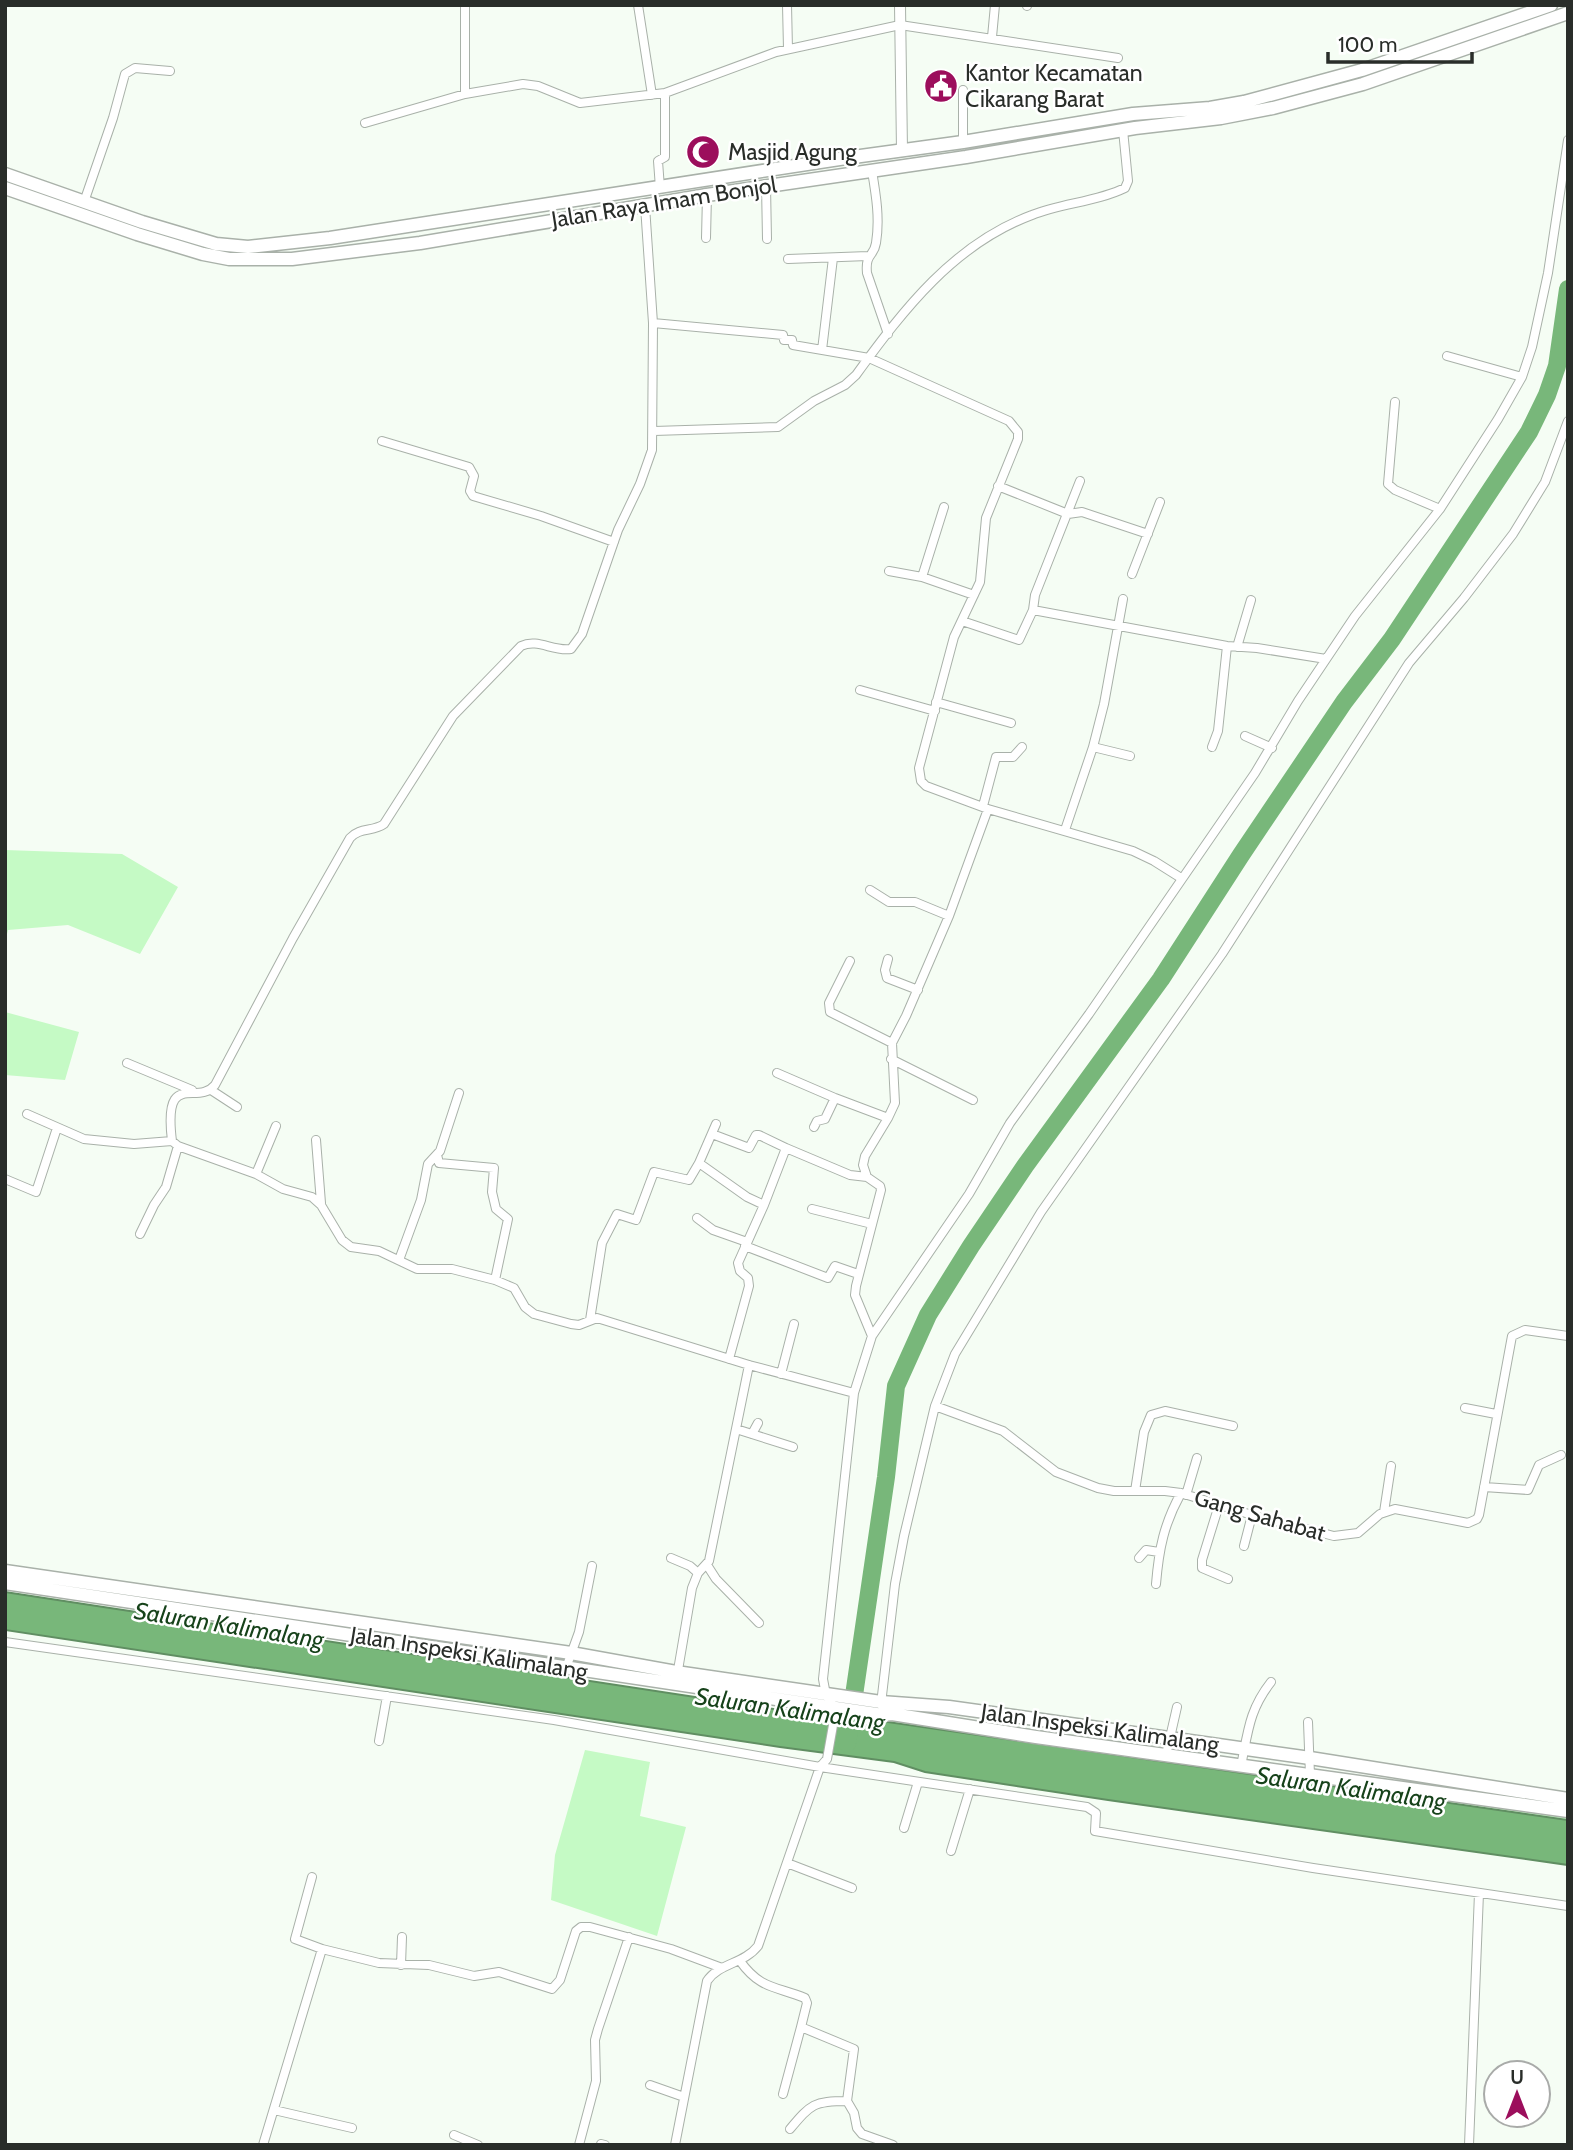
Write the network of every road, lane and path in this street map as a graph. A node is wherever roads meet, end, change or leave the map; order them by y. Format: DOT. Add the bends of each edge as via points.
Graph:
graph roads {
  1 [pos="465,5"];
  2 [pos="638,5"];
  3 [pos="787,5"];
  4 [pos="900,5"];
  5 [pos="995,5"];
  6 [pos="1551,5"];
  7 [pos="1530,9"];
  8 [pos="1568,13"];
  9 [pos="900,25"];
  10 [pos="992,37"];
  11 [pos="788,49"];
  12 [pos="1118,58"];
  13 [pos="170,71"];
  14 [pos="963,90"];
  15 [pos="665,93"];
  16 [pos="464,94"];
  17 [pos="652,95"];
  18 [pos="1133,114"];
  19 [pos="365,122"];
  20 [pos="1129,129"];
  21 [pos="1568,140"];
  22 [pos="963,142"];
  23 [pos="902,151"];
  24 [pos="873,171"];
  25 [pos="5,174"];
  26 [pos="766,186"];
  27 [pos="5,188"];
  28 [pos="660,188"];
  29 [pos="642,191"];
  30 [pos="706,195"];
  31 [pos="84,202"];
  32 [pos="645,206"];
  33 [pos="706,237"];
  34 [pos="767,239"];
  35 [pos="868,257"];
  36 [pos="833,258"];
  37 [pos="788,259"];
  38 [pos="653,323"];
  39 [pos="888,334"];
  40 [pos="822,350"];
  41 [pos="1447,356"];
  42 [pos="869,358"];
  43 [pos="1522,377"];
  44 [pos="1395,402"];
  45 [pos="1568,421"];
  46 [pos="654,431"];
  47 [pos="383,442"];
  48 [pos="1080,481"];
  49 [pos="998,486"];
  50 [pos="1160,502"];
  51 [pos="944,507"];
  52 [pos="1440,509"];
  53 [pos="1068,514"];
  54 [pos="1148,534"];
  55 [pos="614,542"];
  56 [pos="889,571"];
  57 [pos="1132,574"];
  58 [pos="922,577"];
  59 [pos="974,595"];
  60 [pos="1124,599"];
  61 [pos="1251,600"];
  62 [pos="1033,610"];
  63 [pos="962,621"];
  64 [pos="1120,626"];
  65 [pos="1232,647"];
  66 [pos="1326,659"];
  67 [pos="860,690"];
  68 [pos="936,707"];
  69 [pos="1011,723"];
  70 [pos="1245,736"];
  71 [pos="1022,747"];
  72 [pos="1093,747"];
  73 [pos="1212,747"];
  74 [pos="1272,748"];
  75 [pos="1130,756"];
  76 [pos="986,808"];
  77 [pos="1065,830"];
  78 [pos="1181,878"];
  79 [pos="870,890"];
  80 [pos="949,916"];
  81 [pos="888,959"];
  82 [pos="850,961"];
  83 [pos="918,990"];
  84 [pos="892,1043"];
  85 [pos="891,1059"];
  86 [pos="127,1063"];
  87 [pos="777,1073"];
  88 [pos="211,1090"];
  89 [pos="194,1091"];
  90 [pos="459,1093"];
  91 [pos="835,1098"];
  92 [pos="973,1100"];
  93 [pos="237,1107"];
  94 [pos="27,1114"];
  95 [pos="888,1118"];
  96 [pos="716,1124"];
  97 [pos="276,1126"];
  98 [pos="814,1127"];
  99 [pos="57,1128"];
  100 [pos="712,1134"];
  101 [pos="316,1140"];
  102 [pos="175,1143"];
  103 [pos="786,1147"];
  104 [pos="437,1155"];
  105 [pos="699,1163"];
  106 [pos="256,1174"];
  107 [pos="867,1177"];
  108 [pos="5,1179"];
  109 [pos="321,1205"];
  110 [pos="764,1205"];
  111 [pos="812,1209"];
  112 [pos="697,1218"];
  113 [pos="872,1224"];
  114 [pos="139,1234"];
  115 [pos="746,1244"];
  116 [pos="399,1260"];
  117 [pos="858,1274"];
  118 [pos="495,1280"];
  119 [pos="590,1320"];
  120 [pos="794,1324"];
  121 [pos="873,1336"];
  122 [pos="1568,1336"];
  123 [pos="729,1359"];
  124 [pos="749,1365"];
  125 [pos="781,1374"];
  126 [pos="853,1393"];
  127 [pos="934,1406"];
  128 [pos="1465,1408"];
  129 [pos="1496,1414"];
  130 [pos="758,1423"];
  131 [pos="1233,1426"];
  132 [pos="736,1429"];
  133 [pos="752,1434"];
  134 [pos="793,1447"];
  135 [pos="1561,1455"];
  136 [pos="1197,1458"];
  137 [pos="1391,1466"];
  138 [pos="1483,1487"];
  139 [pos="1135,1491"];
  140 [pos="1183,1494"];
  141 [pos="1219,1505"];
  142 [pos="1384,1512"];
  143 [pos="1252,1515"];
  144 [pos="1244,1546"];
  145 [pos="1159,1552"];
  146 [pos="671,1558"];
  147 [pos="1139,1558"];
  148 [pos="592,1566"];
  149 [pos="707,1566"];
  150 [pos="5,1571"];
  151 [pos="698,1573"];
  152 [pos="1228,1579"];
  153 [pos="5,1583"];
  154 [pos="1156,1584"];
  155 [pos="60,1586"];
  156 [pos="318,1616"];
  157 [pos="759,1623"];
  158 [pos="314,1630"];
  159 [pos="5,1642"];
  160 [pos="571,1653"];
  161 [pos="566,1668"];
  162 [pos="677,1678"];
  163 [pos="1271,1682"];
  164 [pos="387,1696"];
  165 [pos="832,1703"];
  166 [pos="949,1707"];
  167 [pos="1177,1707"];
  168 [pos="880,1709"];
  169 [pos="947,1722"];
  170 [pos="1308,1722"];
  171 [pos="1168,1738"];
  172 [pos="379,1741"];
  173 [pos="1244,1749"];
  174 [pos="1166,1755"];
  175 [pos="1310,1758"];
  176 [pos="1241,1766"];
  177 [pos="820,1767"];
  178 [pos="1310,1775"];
  179 [pos="918,1782"];
  180 [pos="970,1789"];
  181 [pos="1568,1799"];
  182 [pos="1568,1811"];
  183 [pos="904,1828"];
  184 [pos="951,1851"];
  185 [pos="787,1863"];
  186 [pos="313,1877"];
  187 [pos="852,1888"];
  188 [pos="1479,1893"];
  189 [pos="1568,1906"];
  190 [pos="402,1937"];
  191 [pos="629,1937"];
  192 [pos="322,1949"];
  193 [pos="740,1961"];
  194 [pos="401,1965"];
  195 [pos="722,1968"];
  196 [pos="801,2027"];
  197 [pos="650,2085"];
  198 [pos="783,2095"];
  199 [pos="684,2097"];
  200 [pos="847,2101"];
  201 [pos="274,2110"];
  202 [pos="352,2128"];
  203 [pos="790,2129"];
  204 [pos="454,2135"];
  205 [pos="263,2145"];
  206 [pos="478,2145"];
  207 [pos="579,2145"];
  208 [pos="675,2145"];
  209 [pos="893,2145"];
  210 [pos="1469,2145"];
  1 -- 16 [label="street"];
  2 -- 17 [label="street"];
  3 -- 11 [label="street"];
  4 -- 9 [label="street"];
  5 -- 10 [label="street"];
  6 -- 7 [label="main road, Jalan Raya Imam Bonjol"];
  7 -- 18 [label="main road, Jalan Raya Imam Bonjol" via="1362,70 1269,96 1210,108"];
  8 -- 20 [label="main road, Jalan Raya Imam Bonjol" via="1363,83 1220,118"];
  9 -- 10 [label="street"];
  9 -- 11 [label="street"];
  9 -- 23 [label="street"];
  10 -- 12 [label="street"];
  11 -- 15 [label="street"];
  13 -- 31 [label="street" via="135,68 125,74"];
  14 -- 22 [label="street"];
  15 -- 17 [label="street"];
  15 -- 28 [label="street"];
  16 -- 17 [label="street" via="523,84 580,103"];
  16 -- 19 [label="street"];
  18 -- 20 [label="main road"];
  18 -- 22 [label="main road, Jalan Raya Imam Bonjol"];
  20 -- 24 [label="main road, Jalan Raya Imam Bonjol"];
  20 -- 39 [label="street" via="1125,188 1031,215 990,235 935,277"];
  21 -- 43 [label="street" via="1544,294"];
  22 -- 23 [label="main road, Jalan Raya Imam Bonjol"];
  23 -- 28 [label="main road, Jalan Raya Imam Bonjol"];
  24 -- 26 [label="main road, Jalan Raya Imam Bonjol"];
  24 -- 35 [label="street" via="877,229 876,246"];
  25 -- 31 [label="main road, Jalan Raya Imam Bonjol"];
  26 -- 30 [label="main road, Jalan Raya Imam Bonjol"];
  26 -- 34 [label="street"];
  27 -- 32 [label="main road, Jalan Raya Imam Bonjol" via="191,250 250,260 420,243"];
  28 -- 29 [label="main road, Jalan Raya Imam Bonjol"];
  29 -- 31 [label="main road, Jalan Raya Imam Bonjol" via="248,247 205,241"];
  29 -- 32 [label="main road"];
  30 -- 32 [label="main road, Jalan Raya Imam Bonjol"];
  30 -- 33 [label="street"];
  32 -- 38 [label="street"];
  35 -- 36 [label="street"];
  35 -- 39 [label="street" via="867,273"];
  36 -- 37 [label="street"];
  36 -- 40 [label="street"];
  38 -- 40 [label="street" via="783,335 793,345"];
  38 -- 46 [label="street"];
  39 -- 42 [label="street"];
  40 -- 42 [label="street"];
  41 -- 43 [label="street"];
  42 -- 46 [label="street" via="850,382 778,427"];
  42 -- 49 [label="street" via="1009,421 1018,439"];
  43 -- 52 [label="street"];
  44 -- 52 [label="street" via="1388,484"];
  45 -- 127 [label="street" via="1545,482 1513,534 1409,663 1222,954 1041,1212 962,1343"];
  46 -- 55 [label="street" via="645,471"];
  47 -- 55 [label="street" via="469,467 474,476 472,496"];
  48 -- 53 [label="street"];
  49 -- 53 [label="street"];
  49 -- 59 [label="street" via="986,518 982,574"];
  50 -- 54 [label="street"];
  51 -- 58 [label="street"];
  52 -- 66 [label="street" via="1355,615"];
  53 -- 54 [label="street" via="1082,512"];
  53 -- 62 [label="street"];
  54 -- 57 [label="street"];
  55 -- 88 [label="street" via="575,646 560,650 536,643 521,646 453,716 384,824 360,830 350,838"];
  56 -- 58 [label="street"];
  58 -- 59 [label="street"];
  59 -- 63 [label="street"];
  60 -- 64 [label="street"];
  61 -- 65 [label="street"];
  62 -- 63 [label="street" via="1019,640"];
  62 -- 64 [label="street"];
  63 -- 68 [label="street"];
  64 -- 65 [label="street"];
  64 -- 72 [label="street"];
  65 -- 66 [label="street"];
  65 -- 73 [label="street"];
  66 -- 74 [label="street"];
  67 -- 68 [label="street"];
  68 -- 69 [label="street"];
  68 -- 76 [label="street" via="919,768 921,781"];
  70 -- 74 [label="street"];
  71 -- 76 [label="street" via="1013,757 996,757"];
  72 -- 75 [label="street"];
  72 -- 77 [label="street"];
  74 -- 78 [label="street"];
  76 -- 77 [label="street"];
  76 -- 80 [label="street"];
  77 -- 78 [label="street" via="1133,851"];
  78 -- 121 [label="street" via="1010,1123 974,1187"];
  79 -- 80 [label="street" via="889,902 915,902"];
  80 -- 83 [label="street"];
  81 -- 83 [label="street" via="887,978"];
  82 -- 84 [label="street" via="829,1003 830,1012"];
  83 -- 84 [label="street"];
  84 -- 85 [label="street"];
  85 -- 92 [label="street"];
  85 -- 95 [label="street" via="895,1095"];
  86 -- 89 [label="street"];
  87 -- 91 [label="street"];
  88 -- 89 [label="street"];
  88 -- 93 [label="street"];
  89 -- 102 [label="street" via="174,1099"];
  90 -- 104 [label="street"];
  91 -- 95 [label="street"];
  91 -- 98 [label="street" via="825,1119"];
  94 -- 99 [label="street"];
  95 -- 107 [label="street" via="865,1156"];
  96 -- 100 [label="street"];
  97 -- 106 [label="street"];
  99 -- 102 [label="street" via="102,1142"];
  99 -- 108 [label="street" via="36,1192"];
  100 -- 103 [label="street" via="749,1149 758,1134"];
  100 -- 105 [label="street"];
  101 -- 109 [label="street"];
  102 -- 106 [label="street"];
  102 -- 114 [label="street" via="166,1187"];
  103 -- 107 [label="street" via="850,1175"];
  103 -- 110 [label="street"];
  104 -- 116 [label="street" via="428,1164 421,1200"];
  104 -- 118 [label="street" via="439,1164 494,1168 495,1209 508,1219"];
  105 -- 110 [label="street"];
  105 -- 119 [label="street" via="690,1180 654,1172 636,1220 617,1214 602,1243"];
  106 -- 109 [label="street"];
  107 -- 113 [label="street" via="881,1190"];
  109 -- 116 [label="street" via="346,1244"];
  110 -- 115 [label="street"];
  111 -- 113 [label="street"];
  112 -- 115 [label="street"];
  113 -- 117 [label="street"];
  115 -- 117 [label="street" via="828,1278 835,1266"];
  115 -- 123 [label="street" via="738,1267 749,1286"];
  116 -- 118 [label="street" via="417,1269 452,1269"];
  117 -- 121 [label="street" via="855,1295"];
  118 -- 119 [label="street" via="514,1288 534,1314 579,1325"];
  119 -- 123 [label="street" via="597,1318"];
  120 -- 125 [label="street"];
  121 -- 126 [label="street"];
  122 -- 129 [label="street" via="1525,1329 1512,1335"];
  123 -- 124 [label="street"];
  124 -- 125 [label="street"];
  124 -- 132 [label="street"];
  125 -- 126 [label="street"];
  126 -- 165 [label="street" via="824,1679"];
  127 -- 139 [label="street, Gang Sahabat" via="1003,1431 1043,1464 1073,1480 1098,1488"];
  127 -- 168 [label="street" via="895,1584"];
  128 -- 129 [label="street"];
  129 -- 138 [label="street"];
  130 -- 133 [label="street"];
  131 -- 139 [label="street" via="1165,1411 1151,1415"];
  132 -- 133 [label="street"];
  132 -- 149 [label="street"];
  133 -- 134 [label="street"];
  135 -- 138 [label="street" via="1539,1465 1528,1490"];
  136 -- 140 [label="street"];
  137 -- 142 [label="street"];
  138 -- 142 [label="street" via="1479,1515 1468,1523 1402,1510"];
  139 -- 140 [label="street, Gang Sahabat"];
  140 -- 141 [label="street, Gang Sahabat"];
  140 -- 145 [label="street" via="1167,1519"];
  141 -- 143 [label="street, Gang Sahabat"];
  141 -- 152 [label="street" via="1202,1568"];
  142 -- 143 [label="street, Gang Sahabat" via="1357,1533 1340,1537"];
  143 -- 144 [label="street"];
  145 -- 147 [label="street" via="1146,1550"];
  145 -- 154 [label="street"];
  146 -- 151 [label="street"];
  148 -- 160 [label="street"];
  149 -- 151 [label="street"];
  149 -- 157 [label="street"];
  150 -- 155 [label="main road, Jalan Inspeksi Kalimalang"];
  151 -- 162 [label="street"];
  153 -- 155 [label="main road, Jalan Inspeksi Kalimalang"];
  155 -- 156 [label="main road, Jalan Inspeksi Kalimalang"];
  155 -- 158 [label="main road, Jalan Inspeksi Kalimalang"];
  156 -- 158 [label="main road"];
  156 -- 160 [label="main road, Jalan Inspeksi Kalimalang"];
  158 -- 161 [label="main road, Jalan Inspeksi Kalimalang"];
  159 -- 164 [label="street"];
  160 -- 161 [label="street"];
  160 -- 162 [label="main road, Jalan Inspeksi Kalimalang"];
  161 -- 162 [label="main road, Jalan Inspeksi Kalimalang"];
  162 -- 165 [label="main road, Jalan Inspeksi Kalimalang"];
  163 -- 173 [label="street" via="1255,1704"];
  164 -- 172 [label="street"];
  164 -- 177 [label="street"];
  165 -- 168 [label="main road, Jalan Inspeksi Kalimalang"];
  165 -- 177 [label="street" via="827,1759"];
  166 -- 168 [label="main road, Jalan Inspeksi Kalimalang"];
  166 -- 169 [label="main road"];
  166 -- 171 [label="main road, Jalan Inspeksi Kalimalang"];
  167 -- 171 [label="street"];
  168 -- 169 [label="main road, Jalan Inspeksi Kalimalang"];
  169 -- 174 [label="main road, Jalan Inspeksi Kalimalang"];
  170 -- 175 [label="street"];
  171 -- 173 [label="main road, Jalan Inspeksi Kalimalang"];
  171 -- 174 [label="street"];
  173 -- 175 [label="main road, Jalan Inspeksi Kalimalang"];
  173 -- 176 [label="street"];
  174 -- 176 [label="main road, Jalan Inspeksi Kalimalang"];
  175 -- 178 [label="street"];
  175 -- 181 [label="main road, Jalan Inspeksi Kalimalang"];
  176 -- 178 [label="main road, Jalan Inspeksi Kalimalang"];
  177 -- 179 [label="street"];
  177 -- 185 [label="street"];
  178 -- 182 [label="main road, Jalan Inspeksi Kalimalang"];
  179 -- 180 [label="street"];
  179 -- 183 [label="street"];
  180 -- 184 [label="street"];
  180 -- 188 [label="street" via="1087,1807 1096,1813 1095,1830"];
  185 -- 187 [label="street"];
  185 -- 193 [label="street" via="758,1947"];
  186 -- 192 [label="street" via="295,1939"];
  188 -- 189 [label="street"];
  188 -- 210 [label="street"];
  190 -- 194 [label="street"];
  191 -- 194 [label="street" via="581,1927 552,1989 499,1972 474,1976 429,1965"];
  191 -- 195 [label="street"];
  191 -- 207 [label="street" via="595,2040 596,2081"];
  192 -- 194 [label="street"];
  192 -- 201 [label="street"];
  193 -- 195 [label="street"];
  193 -- 196 [label="street" via="756,1979 805,1997"];
  195 -- 199 [label="street" via="704,1987"];
  196 -- 198 [label="street"];
  196 -- 200 [label="street" via="853,2049"];
  197 -- 199 [label="street"];
  199 -- 208 [label="street"];
  200 -- 203 [label="street" via="817,2102"];
  200 -- 209 [label="street" via="859,2132"];
  201 -- 202 [label="street"];
  201 -- 205 [label="street"];
  204 -- 206 [label="street"];
}
